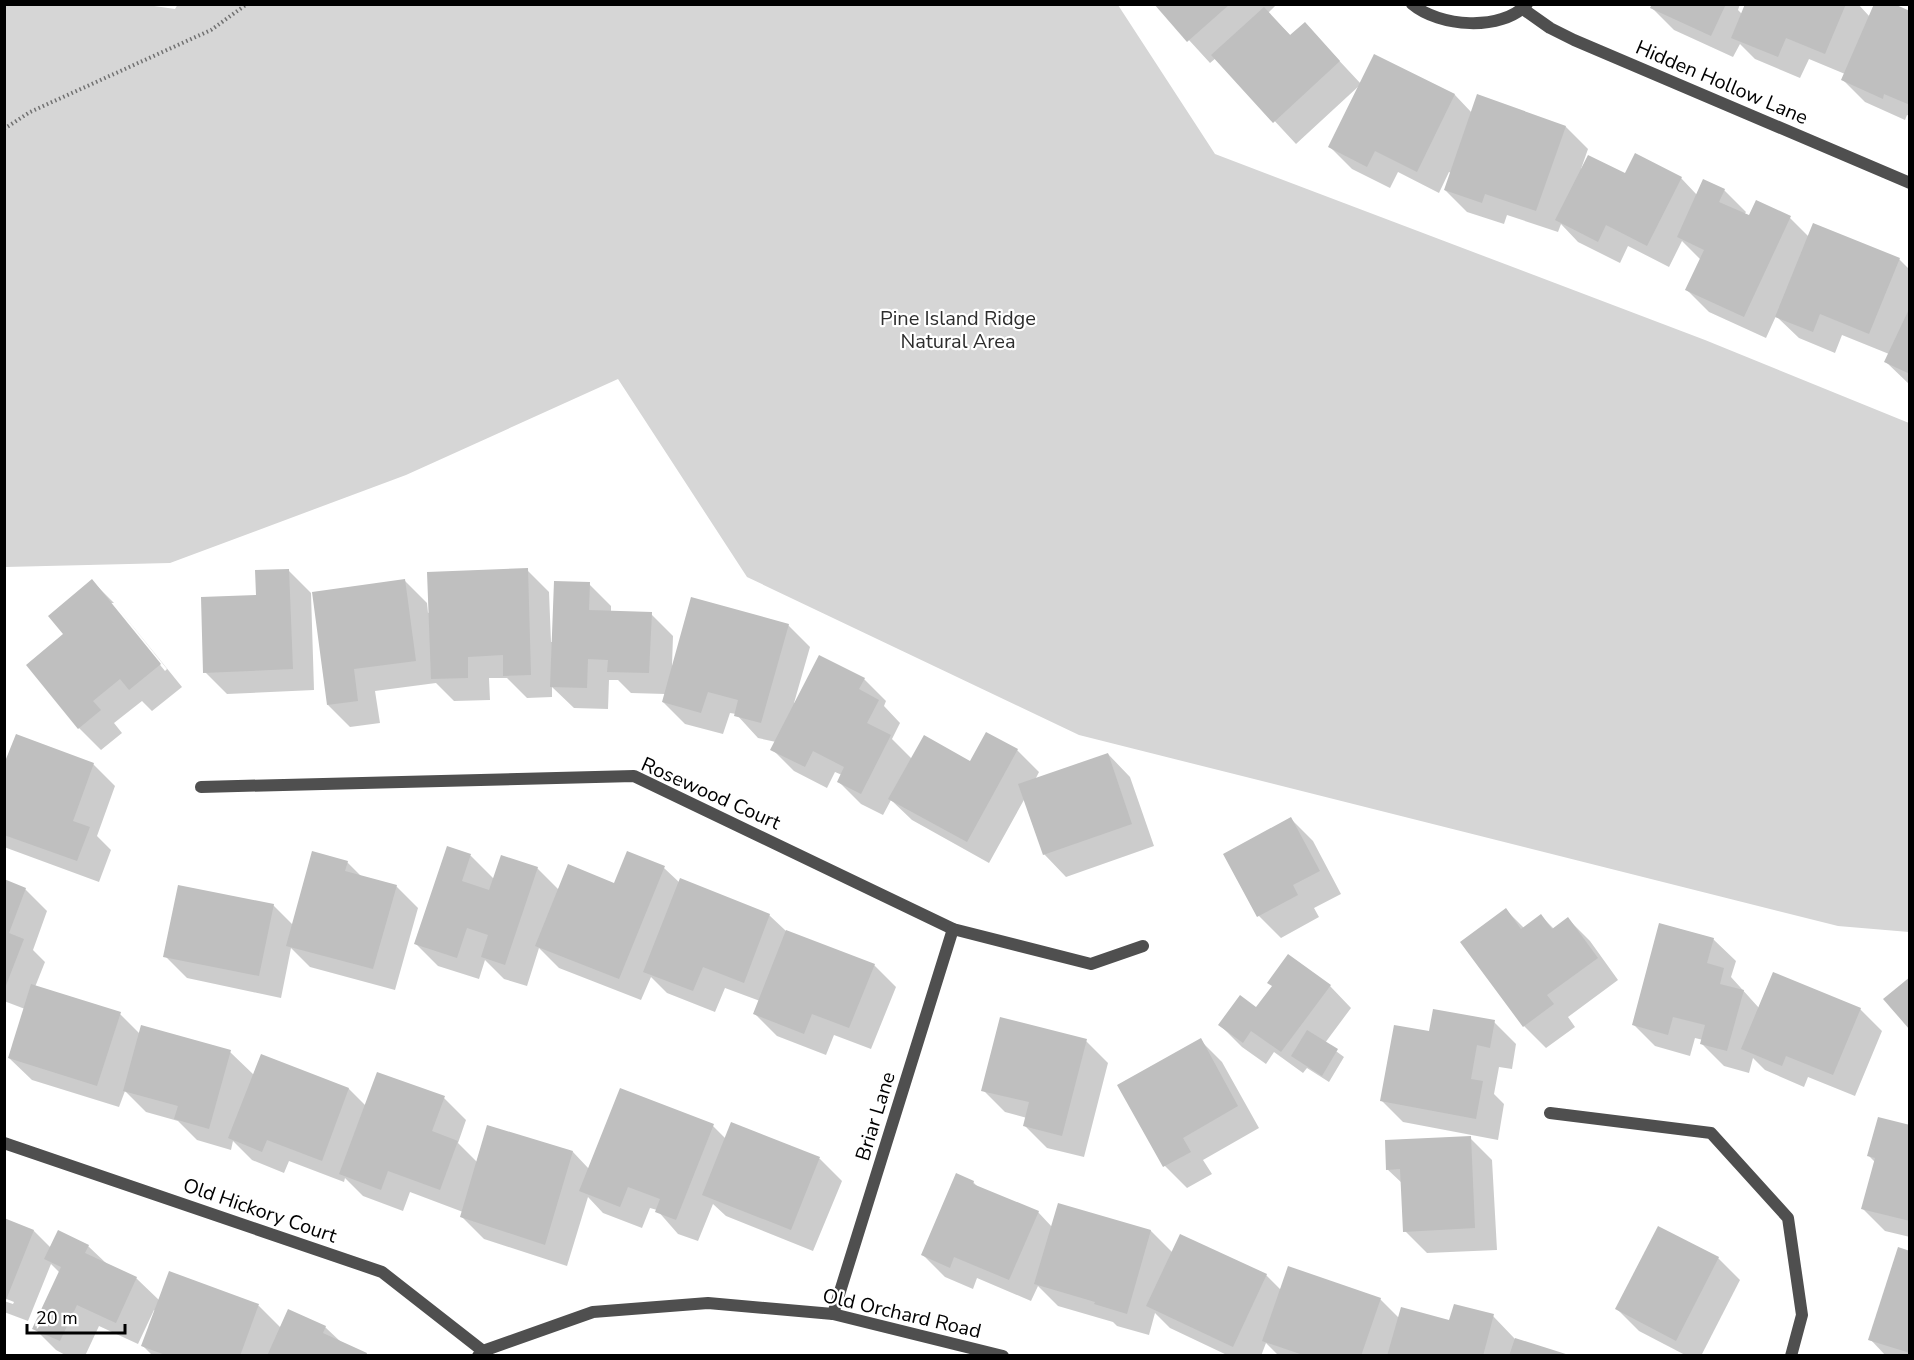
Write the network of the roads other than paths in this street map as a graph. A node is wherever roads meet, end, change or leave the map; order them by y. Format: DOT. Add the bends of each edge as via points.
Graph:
graph roads {
  1 [pos="1412,4"];
  2 [pos="1525,7"];
  3 [pos="1910,183"];
  4 [pos="201,787"];
  5 [pos="953,929"];
  6 [pos="1143,946"];
  7 [pos="1550,1113"];
  8 [pos="4,1143"];
  9 [pos="833,1314"];
  10 [pos="480,1353"];
  11 [pos="1002,1356"];
  12 [pos="1791,1356"];
  1 -- 2 [label="street, Hidden Hollow Lane" via="1442,20 1472,24 1502,19"];
  2 -- 3 [label="street, Hidden Hollow Lane" via="1550,28 1574,40"];
  4 -- 5 [label="street, Rosewood Court" via="634,776"];
  5 -- 6 [label="street, Rosewood Court" via="1090,964"];
  5 -- 9 [label="street, Briar Lane"];
  7 -- 12 [label="street" via="1711,1133 1788,1218 1802,1315"];
  8 -- 10 [label="street, Old Hickory Court" via="382,1272"];
  9 -- 10 [label="street, Old Orchard Road" via="708,1303 593,1312"];
  9 -- 11 [label="street, Old Orchard Road"];
}
